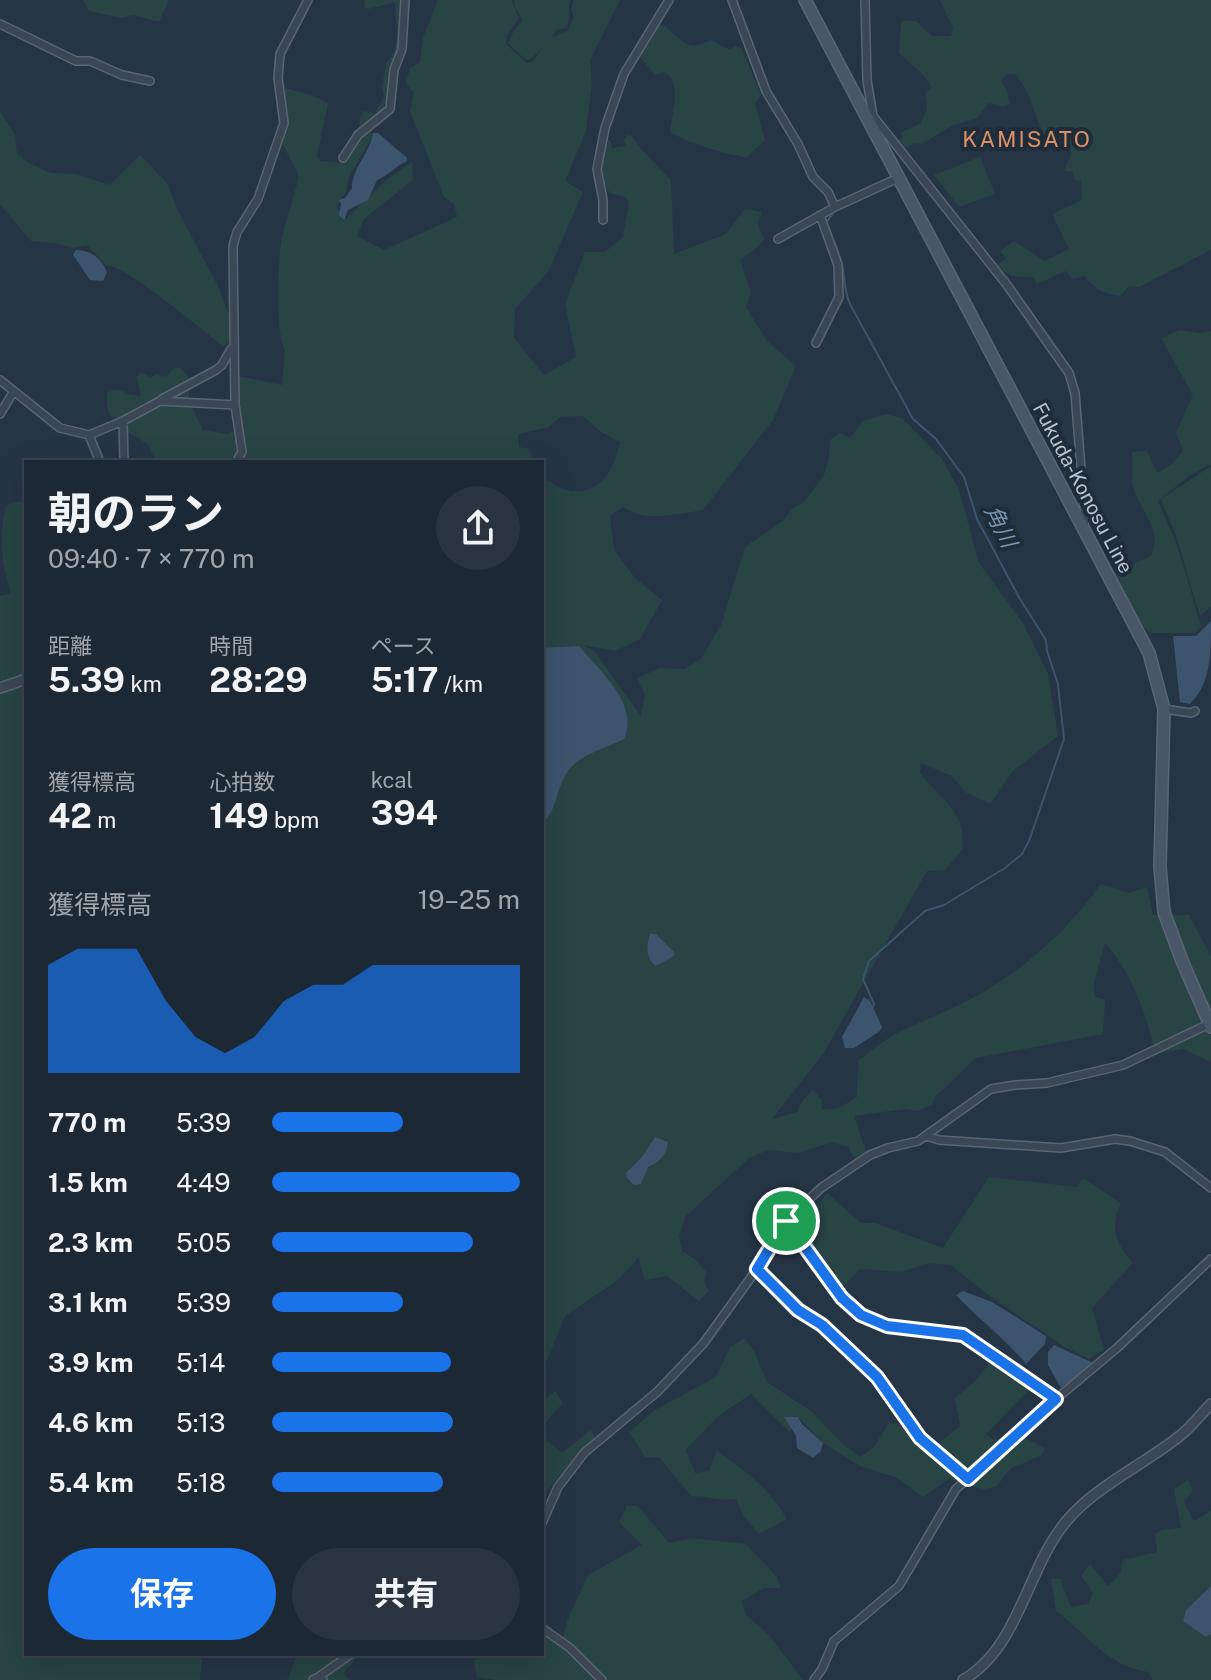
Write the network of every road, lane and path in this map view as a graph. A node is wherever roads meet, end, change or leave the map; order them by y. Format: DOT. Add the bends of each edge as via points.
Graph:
graph roads {
  1 [pos="308,0"];
  2 [pos="405,0"];
  3 [pos="669,0"];
  4 [pos="732,0"];
  5 [pos="805,0"];
  6 [pos="865,0"];
  7 [pos="0,24"];
  8 [pos="150,81"];
  9 [pos="869,117"];
  10 [pos="343,158"];
  11 [pos="898,178"];
  12 [pos="835,207"];
  13 [pos="820,215"];
  14 [pos="603,220"];
  15 [pos="778,239"];
  16 [pos="816,343"];
  17 [pos="232,348"];
  18 [pos="0,380"];
  19 [pos="14,391"];
  20 [pos="160,401"];
  21 [pos="235,405"];
  22 [pos="0,414"];
  23 [pos="123,421"];
  24 [pos="89,435"];
  25 [pos="99,460"];
  26 [pos="124,460"];
  27 [pos="237,460"];
  28 [pos="1084,528"];
  29 [pos="24,680"];
  30 [pos="0,688"];
  31 [pos="1164,709"];
  32 [pos="1195,711"];
  33 [pos="1211,1025"];
  34 [pos="926,1136"];
  35 [pos="1211,1188"];
  36 [pos="786,1221"];
  37 [pos="1211,1259"];
  38 [pos="757,1269"];
  39 [pos="1056,1399"];
  40 [pos="1211,1404"];
  41 [pos="968,1479"];
  42 [pos="544,1518"];
  43 [pos="544,1629"];
  44 [pos="348,1656"];
  45 [pos="967,1679"];
  46 [pos="314,1680"];
  47 [pos="322,1680"];
  48 [pos="602,1680"];
  49 [pos="814,1680"];
  1 -- 17 [label="street" via="280,54 284,123 258,199 235,236"];
  2 -- 10 [label="street" via="390,109 358,135"];
  3 -- 14 [label="street" via="624,74 605,128 597,169"];
  4 -- 12 [label="street" via="766,91"];
  5 -- 9 [label="main road, Fukuda-Konosu Line"];
  6 -- 9 [label="street"];
  7 -- 8 [label="street" via="76,61"];
  9 -- 11 [label="main road, Fukuda-Konosu Line"];
  9 -- 28 [label="street" via="1007,285 1069,373 1075,393"];
  11 -- 12 [label="street"];
  11 -- 28 [label="main road, Fukuda-Konosu Line"];
  12 -- 13 [label="street"];
  13 -- 15 [label="street"];
  13 -- 16 [label="street" via="838,265 839,297"];
  17 -- 20 [label="street" via="216,370"];
  17 -- 21 [label="street"];
  18 -- 19 [label="street"];
  19 -- 22 [label="street"];
  19 -- 24 [label="street" via="60,428"];
  20 -- 21 [label="street"];
  20 -- 23 [label="street"];
  21 -- 27 [label="street" via="242,452"];
  23 -- 24 [label="street"];
  23 -- 26 [label="street"];
  24 -- 25 [label="street"];
  28 -- 31 [label="main road, Fukuda-Konosu Line" via="1145,645"];
  29 -- 30 [label="street"];
  31 -- 32 [label="street"];
  31 -- 33 [label="main road, Fukuda-Konosu Line" via="1161,892 1182,961"];
  33 -- 34 [label="street" via="1123,1065 1047,1083 991,1089"];
  34 -- 35 [label="street" via="1061,1148 1130,1141 1165,1152"];
  34 -- 36 [label="street" via="870,1155 809,1197"];
  36 -- 38 [label="street"];
  36 -- 39 [label="street" via="842,1298 861,1315 887,1326 963,1335"];
  37 -- 39 [label="street"];
  38 -- 41 [label="street" via="877,1377 920,1438"];
  38 -- 42 [label="street" via="676,1373 584,1453 558,1487"];
  39 -- 41 [label="street"];
  40 -- 45 [label="street" via="1183,1433 1062,1526 1003,1640"];
  41 -- 49 [label="street" via="948,1499 899,1586 834,1641"];
  43 -- 48 [label="street"];
  44 -- 46 [label="street"];
  46 -- 47 [label="street"];
}
